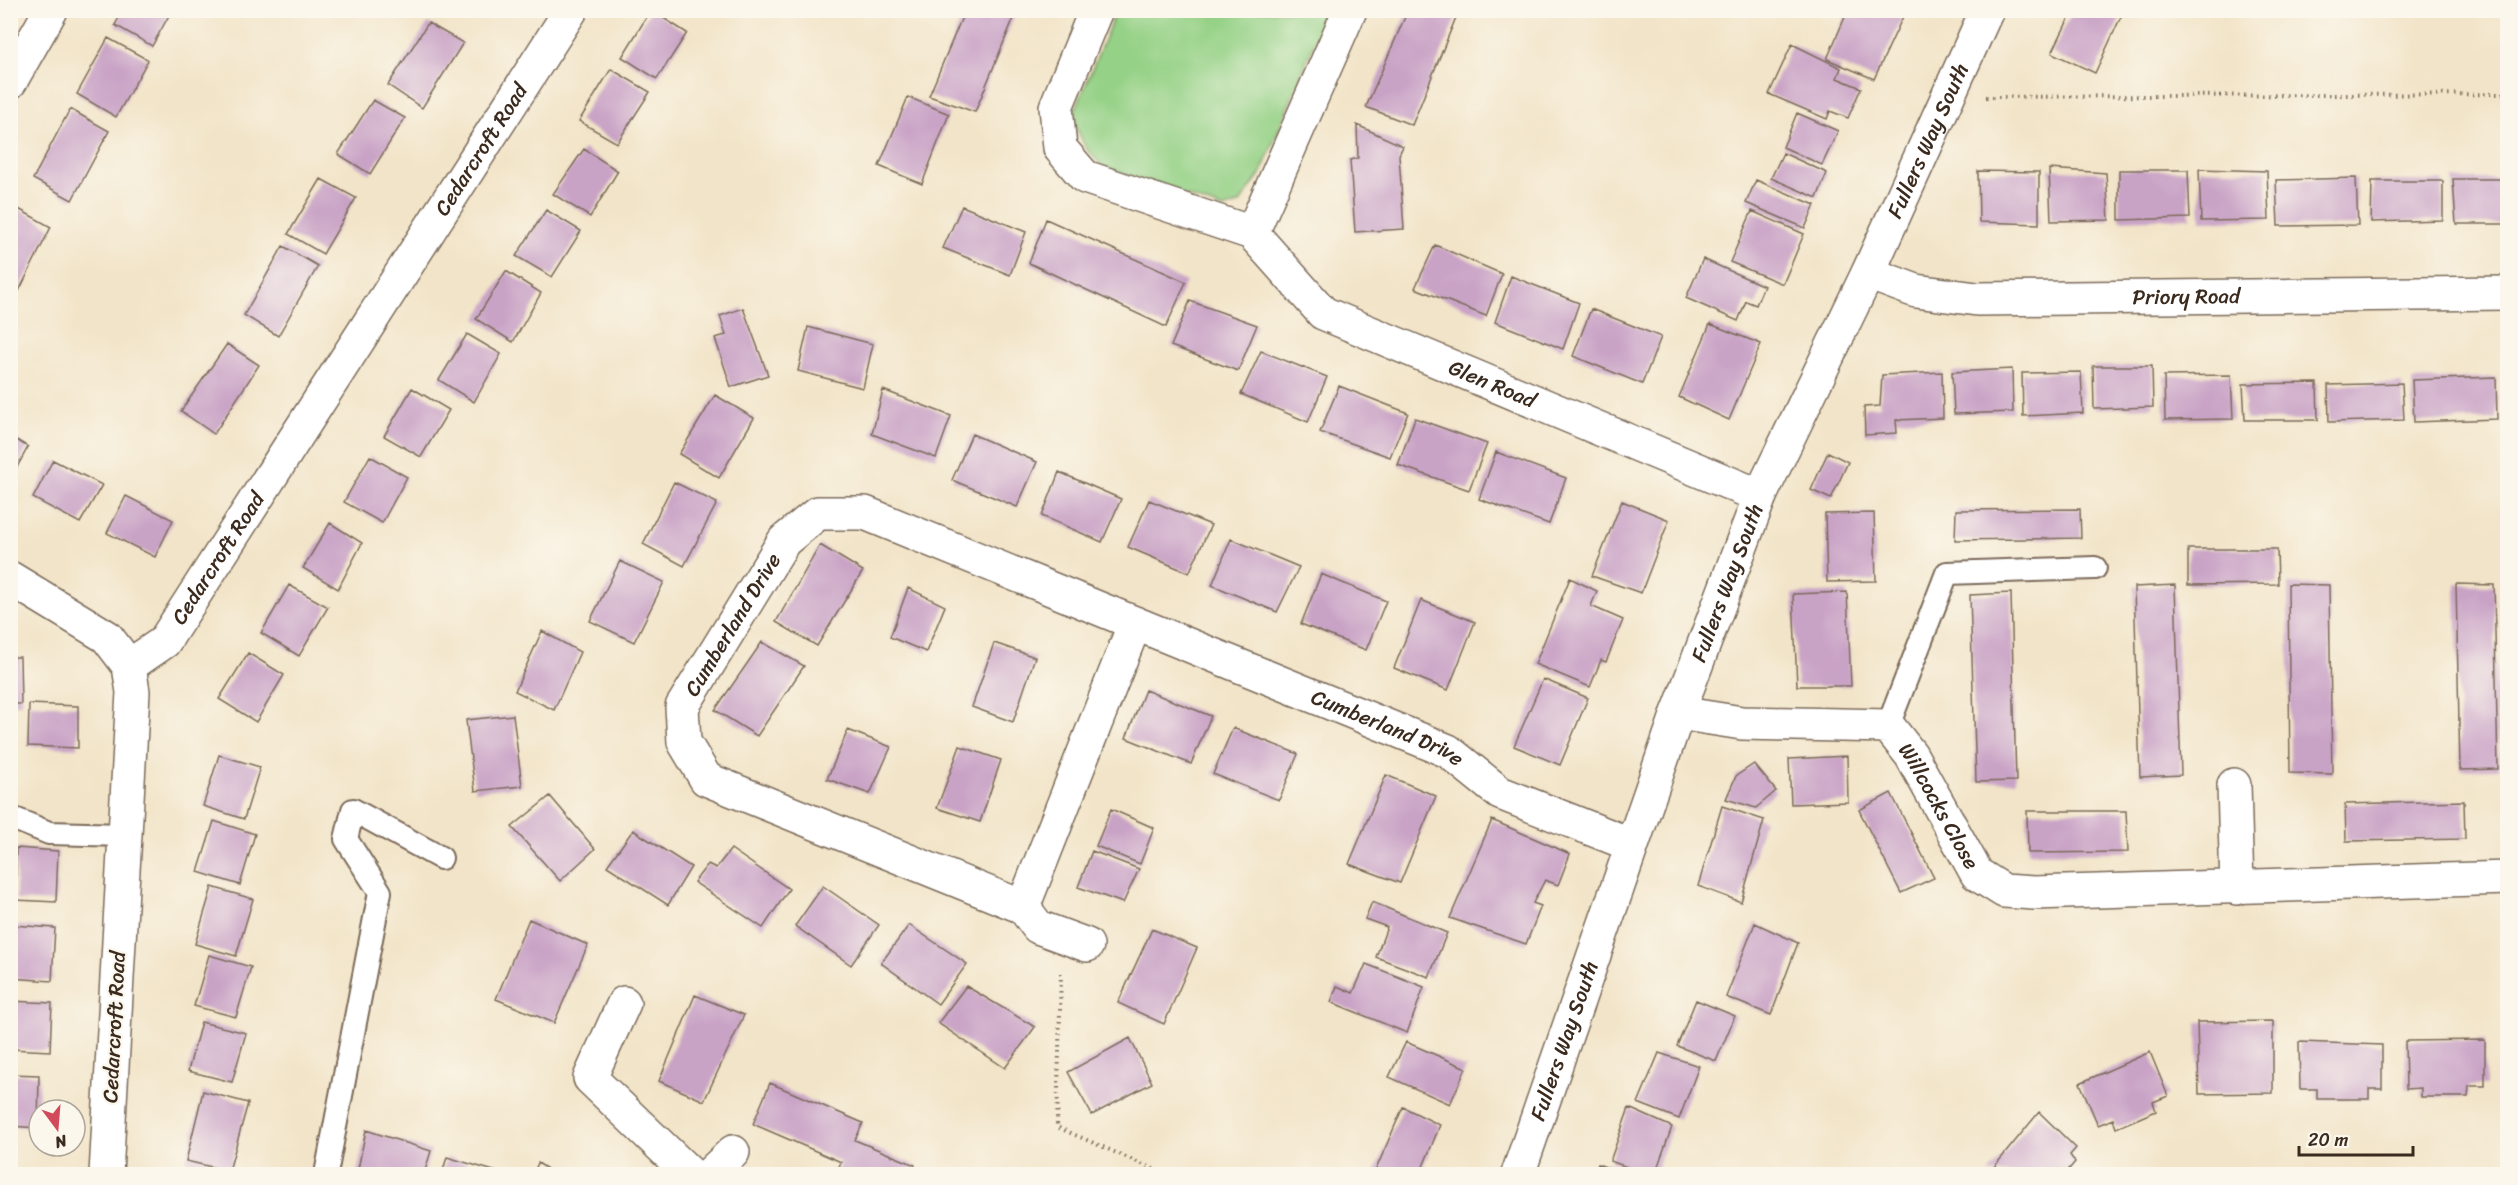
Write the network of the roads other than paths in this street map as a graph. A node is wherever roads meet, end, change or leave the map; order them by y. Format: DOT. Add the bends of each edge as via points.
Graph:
graph roads {
  1 [pos="51,10"];
  2 [pos="571,10"];
  3 [pos="1096,10"];
  4 [pos="1350,10"];
  5 [pos="1987,10"];
  6 [pos="10,82"];
  7 [pos="1252,234"];
  8 [pos="1868,273"];
  9 [pos="2508,293"];
  10 [pos="1760,496"];
  11 [pos="2095,568"];
  12 [pos="10,578"];
  13 [pos="1135,623"];
  14 [pos="129,666"];
  15 [pos="1678,713"];
  16 [pos="1888,726"];
  17 [pos="2234,785"];
  18 [pos="10,817"];
  19 [pos="124,835"];
  20 [pos="1632,845"];
  21 [pos="441,858"];
  22 [pos="2508,878"];
  23 [pos="2237,888"];
  24 [pos="1023,907"];
  25 [pos="1074,941"];
  26 [pos="624,1003"];
  27 [pos="733,1152"];
  28 [pos="106,1174"];
  29 [pos="326,1174"];
  30 [pos="690,1174"];
  31 [pos="710,1174"];
  32 [pos="1518,1174"];
  1 -- 6 [label="street"];
  2 -- 14 [label="street, Cedarcroft Road" via="164,642"];
  3 -- 7 [label="street, Glen Road" via="1056,107 1060,148 1085,177"];
  4 -- 7 [label="street"];
  5 -- 8 [label="street, Fullers Way South"];
  7 -- 10 [label="street, Glen Road" via="1323,313"];
  8 -- 9 [label="street, Priory Road" via="1916,291 1977,298"];
  8 -- 10 [label="street, Fullers Way South"];
  10 -- 15 [label="street, Fullers Way South"];
  11 -- 16 [label="lane" via="1947,573"];
  12 -- 14 [label="street" via="107,637"];
  13 -- 20 [label="street, Cumberland Drive" via="1448,751 1500,793"];
  13 -- 24 [label="street"];
  13 -- 24 [label="street, Cumberland Drive" via="865,513 818,513 784,541 682,707 684,742 706,779"];
  14 -- 19 [label="street, Cedarcroft Road" via="134,692"];
  15 -- 16 [label="street, Willcocks Close" via="1742,723"];
  15 -- 20 [label="street, Fullers Way South"];
  16 -- 23 [label="street, Willcocks Close" via="1911,755 1977,874 2004,891"];
  17 -- 23 [label="street"];
  18 -- 19 [label="lane" via="49,832"];
  19 -- 28 [label="street, Cedarcroft Road"];
  20 -- 32 [label="street, Fullers Way South"];
  21 -- 29 [label="lane" via="353,810 346,838 380,892"];
  22 -- 23 [label="street, Willcocks Close"];
  24 -- 25 [label="street, Cumberland Drive" via="1038,927"];
  26 -- 30 [label="street" via="590,1078"];
  27 -- 31 [label="street"];
}
